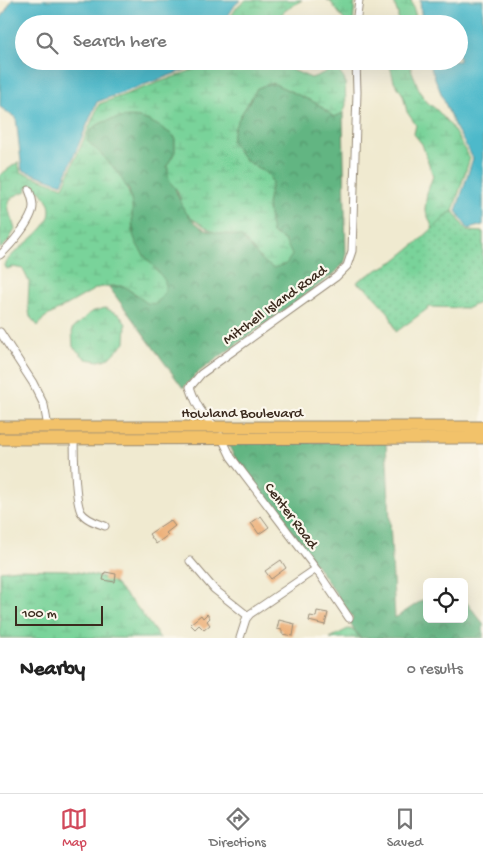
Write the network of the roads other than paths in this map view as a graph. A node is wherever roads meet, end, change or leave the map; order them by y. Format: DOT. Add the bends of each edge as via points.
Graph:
graph roads {
  1 [pos="359,0"];
  2 [pos="357,15"];
  3 [pos="356,70"];
  4 [pos="30,190"];
  5 [pos="0,255"];
  6 [pos="0,332"];
  7 [pos="0,427"];
  8 [pos="48,427"];
  9 [pos="483,427"];
  10 [pos="217,428"];
  11 [pos="0,438"];
  12 [pos="74,438"];
  13 [pos="483,438"];
  14 [pos="222,439"];
  15 [pos="105,526"];
  16 [pos="190,561"];
  17 [pos="316,569"];
  18 [pos="248,616"];
  19 [pos="349,618"];
  20 [pos="240,638"];
  1 -- 2 [label="street"];
  3 -- 10 [label="street, Mitchell Island Road" via="353,243 347,266 202,374 190,387 203,415"];
  4 -- 5 [label="street" via="33,207 27,222"];
  6 -- 8 [label="street" via="33,383 44,405"];
  7 -- 8 [label="main road, Howland Boulevard"];
  8 -- 10 [label="main road, Howland Boulevard"];
  9 -- 10 [label="main road, Howland Boulevard"];
  10 -- 14 [label="street, Center Road"];
  11 -- 12 [label="main road, Howland Boulevard"];
  12 -- 14 [label="main road, Howland Boulevard"];
  12 -- 15 [label="street" via="81,511"];
  13 -- 14 [label="main road, Howland Boulevard"];
  14 -- 17 [label="street, Center Road" via="231,457"];
  16 -- 18 [label="street" via="214,589"];
  17 -- 18 [label="street"];
  17 -- 19 [label="street, Center Road"];
  18 -- 20 [label="street"];
}
